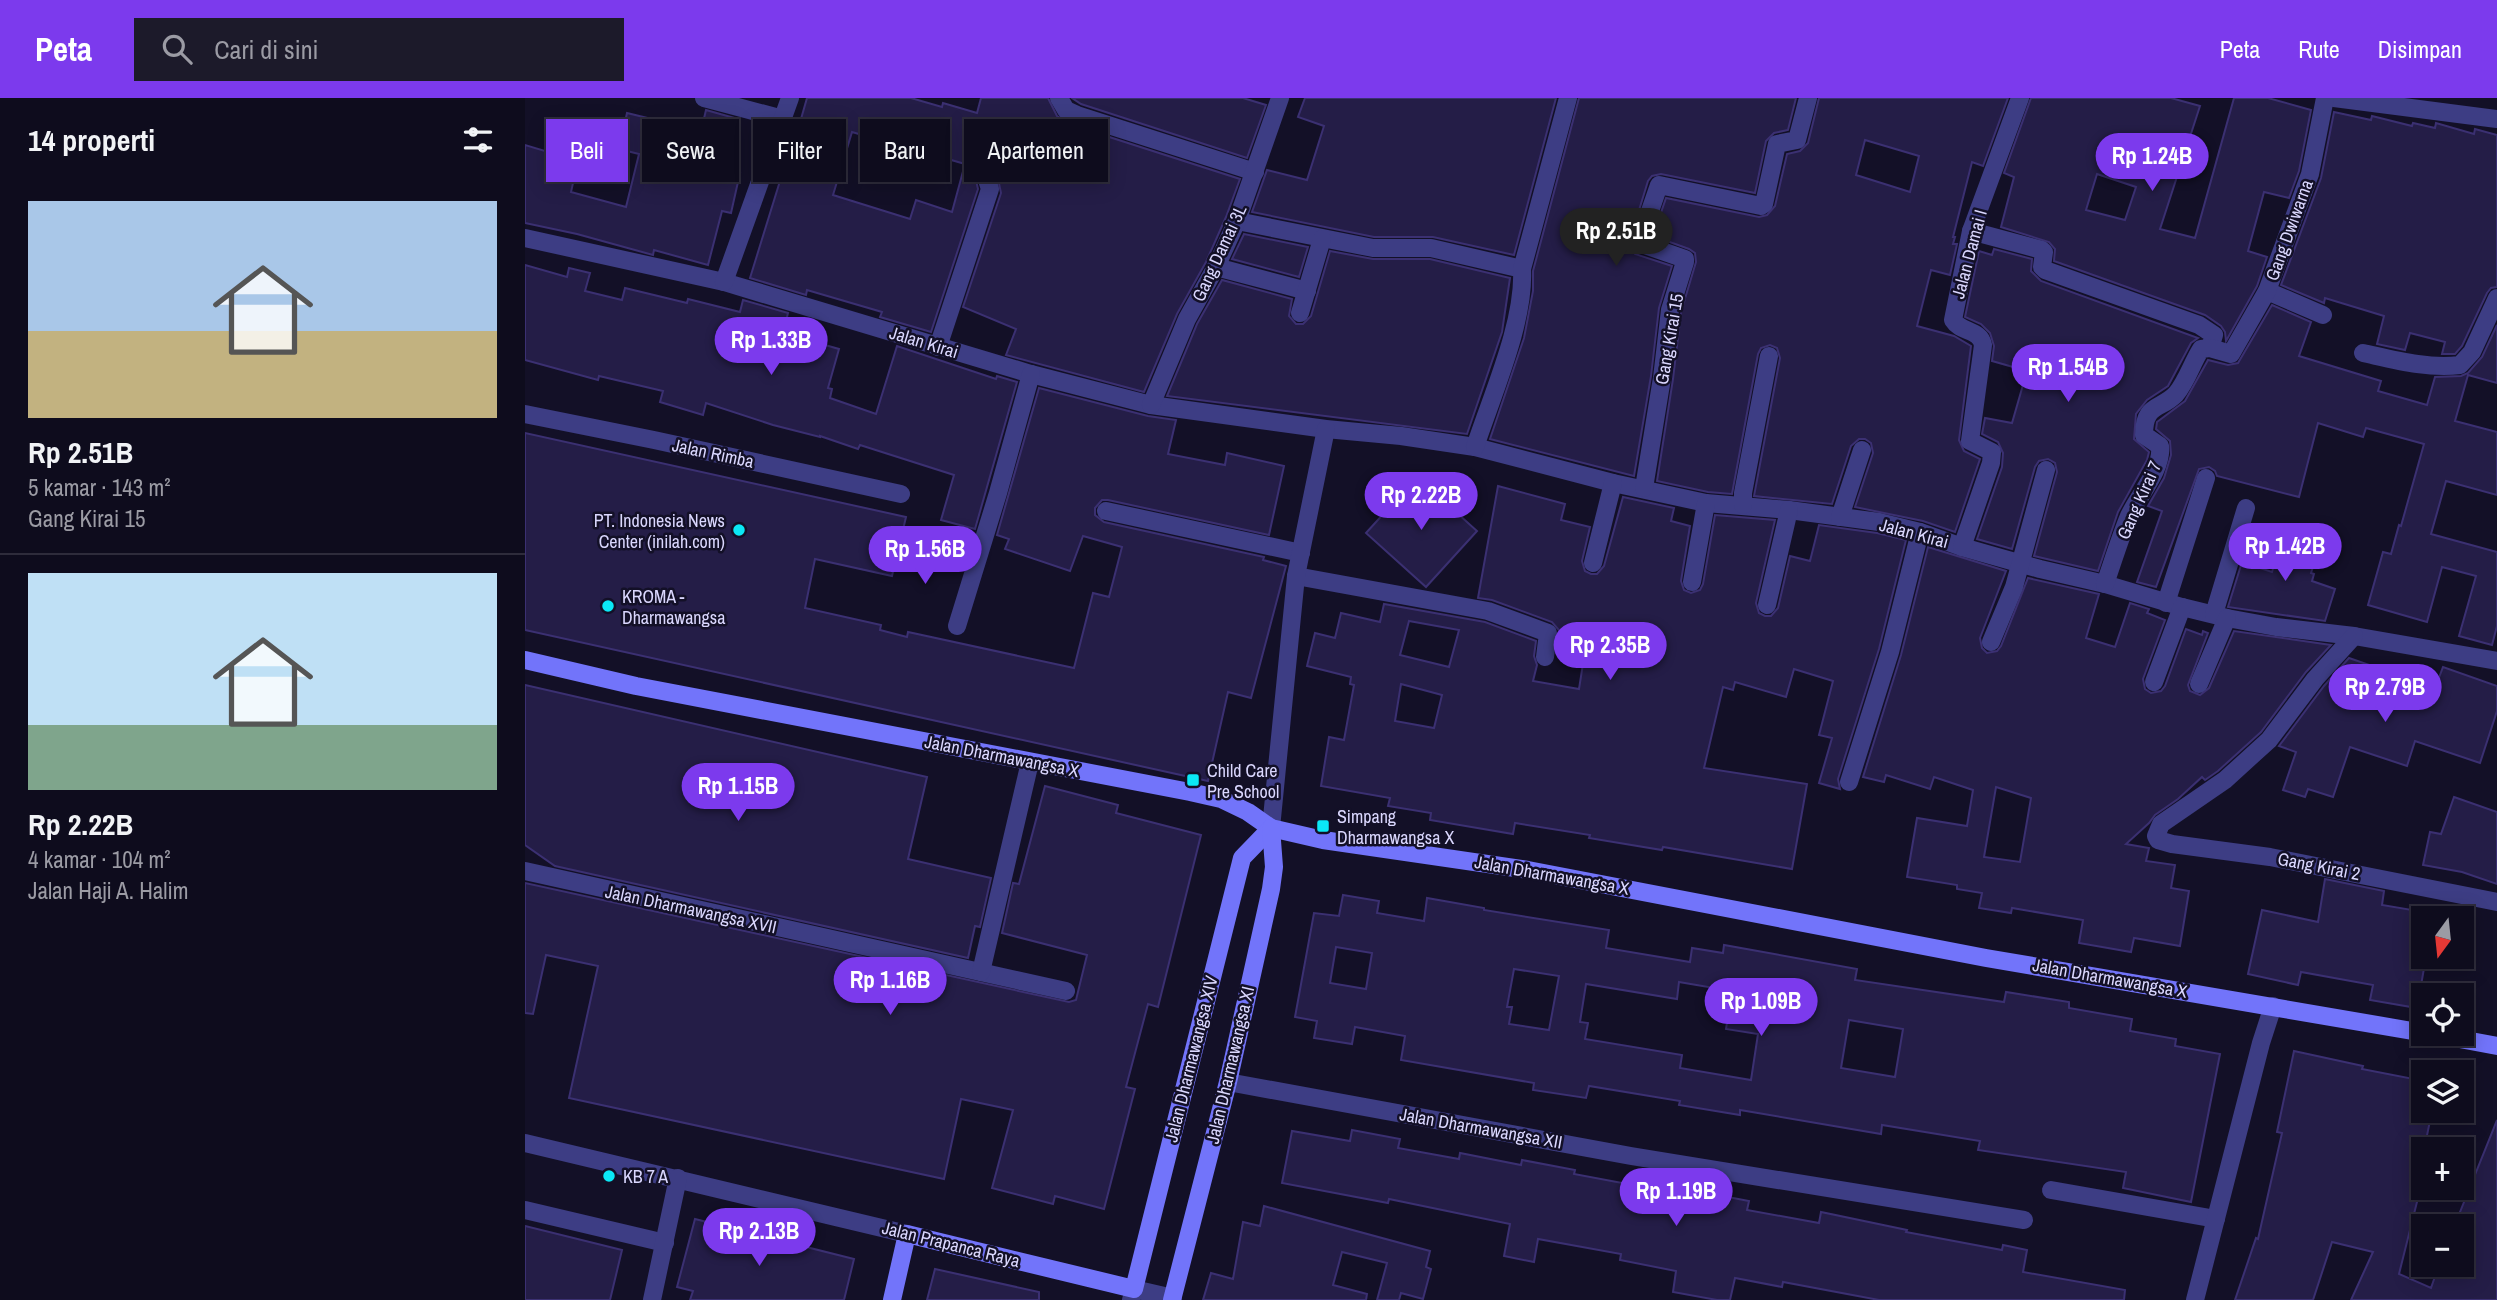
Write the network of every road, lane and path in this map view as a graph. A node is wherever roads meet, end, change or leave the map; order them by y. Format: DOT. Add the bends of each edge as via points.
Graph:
graph roads {
  1 [pos="704,98"];
  2 [pos="790,98"];
  3 [pos="1059,98"];
  4 [pos="1280,98"];
  5 [pos="1568,98"];
  6 [pos="1808,98"];
  7 [pos="2020,98"];
  8 [pos="2325,98"];
  9 [pos="2334,98"];
  10 [pos="783,119"];
  11 [pos="2497,119"];
  12 [pos="1255,172"];
  13 [pos="760,182"];
  14 [pos="988,182"];
  15 [pos="1237,221"];
  16 [pos="1971,231"];
  17 [pos="525,237"];
  18 [pos="1322,239"];
  19 [pos="1216,267"];
  20 [pos="1522,269"];
  21 [pos="724,282"];
  22 [pos="1307,291"];
  23 [pos="2267,291"];
  24 [pos="2497,298"];
  25 [pos="1300,313"];
  26 [pos="2323,315"];
  27 [pos="938,347"];
  28 [pos="2210,348"];
  29 [pos="2363,353"];
  30 [pos="1769,356"];
  31 [pos="1031,374"];
  32 [pos="1151,405"];
  33 [pos="525,414"];
  34 [pos="1326,429"];
  35 [pos="1475,446"];
  36 [pos="1863,450"];
  37 [pos="2046,470"];
  38 [pos="2206,478"];
  39 [pos="1613,483"];
  40 [pos="1644,488"];
  41 [pos="901,494"];
  42 [pos="1706,503"];
  43 [pos="1743,505"];
  44 [pos="2246,508"];
  45 [pos="1789,510"];
  46 [pos="1106,511"];
  47 [pos="1840,517"];
  48 [pos="1920,532"];
  49 [pos="1962,547"];
  50 [pos="1301,553"];
  51 [pos="2019,563"];
  52 [pos="1594,564"];
  53 [pos="1296,576"];
  54 [pos="1692,582"];
  55 [pos="2105,584"];
  56 [pos="1767,605"];
  57 [pos="2174,605"];
  58 [pos="2220,616"];
  59 [pos="957,626"];
  60 [pos="2354,636"];
  61 [pos="1991,642"];
  62 [pos="1545,657"];
  63 [pos="525,660"];
  64 [pos="2497,661"];
  65 [pos="2154,682"];
  66 [pos="2199,684"];
  67 [pos="1030,762"];
  68 [pos="1849,782"];
  69 [pos="1271,828"];
  70 [pos="525,871"];
  71 [pos="2497,902"];
  72 [pos="981,972"];
  73 [pos="1066,991"];
  74 [pos="2273,1006"];
  75 [pos="2411,1031"];
  76 [pos="2474,1042"];
  77 [pos="2497,1046"];
  78 [pos="1228,1082"];
  79 [pos="525,1143"];
  80 [pos="678,1178"];
  81 [pos="2051,1190"];
  82 [pos="525,1210"];
  83 [pos="2216,1219"];
  84 [pos="2024,1220"];
  85 [pos="907,1234"];
  86 [pos="665,1243"];
  87 [pos="1132,1294"];
  88 [pos="1173,1299"];
  89 [pos="652,1300"];
  90 [pos="892,1300"];
  91 [pos="2195,1300"];
  1 -- 10 [label="street"];
  2 -- 10 [label="street"];
  3 -- 12 [label="street" via="1066,110 1077,115"];
  4 -- 12 [label="street, Gang Damai 3L"];
  5 -- 20 [label="street"];
  6 -- 40 [label="street, Gang Kirai 15" via="1797,141 1777,144 1761,206 1659,185 1639,243 1685,258 1685,262 1670,310"];
  7 -- 16 [label="street, Jalan Damai I"];
  8 -- 23 [label="street, Gang Dwiwarna" via="2309,174"];
  9 -- 11 [label="street"];
  12 -- 15 [label="street, Gang Damai 3L"];
  13 -- 21 [label="street"];
  14 -- 27 [label="street" via="990,189"];
  15 -- 18 [label="street"];
  15 -- 19 [label="street, Gang Damai 3L"];
  16 -- 28 [label="street" via="2042,250 2045,270 2199,325 2214,335"];
  16 -- 49 [label="street, Jalan Damai I" via="1953,320 1957,327 1982,339 1970,441 1992,452"];
  17 -- 21 [label="street, Jalan Kirai"];
  18 -- 20 [label="street" via="1373,248 1431,248"];
  18 -- 22 [label="street"];
  19 -- 22 [label="street"];
  19 -- 32 [label="street, Gang Damai 3L"];
  20 -- 35 [label="street" via="1523,290 1514,329"];
  21 -- 27 [label="street, Jalan Kirai"];
  22 -- 25 [label="street"];
  23 -- 26 [label="street"];
  23 -- 28 [label="street, Gang Dwiwarna" via="2231,354"];
  24 -- 29 [label="street" via="2472,352 2460,365 2447,367"];
  27 -- 31 [label="street, Jalan Kirai"];
  28 -- 55 [label="street, Gang Kirai 7" via="2201,349 2173,397 2149,414 2144,435 2160,446 2159,456 2130,513"];
  30 -- 43 [label="street"];
  31 -- 32 [label="street, Jalan Kirai"];
  31 -- 59 [label="street"];
  32 -- 34 [label="street, Jalan Kirai"];
  33 -- 41 [label="street, Jalan Rimba"];
  34 -- 35 [label="street, Jalan Kirai"];
  34 -- 50 [label="street"];
  35 -- 39 [label="street, Jalan Kirai"];
  36 -- 47 [label="street"];
  37 -- 51 [label="street"];
  38 -- 57 [label="street"];
  39 -- 40 [label="street, Jalan Kirai"];
  39 -- 52 [label="street"];
  40 -- 42 [label="street, Jalan Kirai"];
  42 -- 43 [label="street, Jalan Kirai"];
  42 -- 54 [label="street"];
  43 -- 45 [label="street, Jalan Kirai"];
  44 -- 58 [label="street"];
  45 -- 47 [label="street, Jalan Kirai"];
  45 -- 56 [label="street"];
  46 -- 50 [label="street"];
  47 -- 48 [label="street, Jalan Kirai"];
  48 -- 49 [label="street, Jalan Kirai"];
  48 -- 68 [label="street" via="1890,652"];
  49 -- 51 [label="street, Jalan Kirai"];
  50 -- 53 [label="street"];
  51 -- 55 [label="street, Jalan Kirai"];
  51 -- 61 [label="street"];
  53 -- 62 [label="street" via="1488,611 1548,633"];
  53 -- 69 [label="street"];
  55 -- 57 [label="street, Jalan Kirai"];
  57 -- 58 [label="street, Jalan Kirai"];
  57 -- 65 [label="street"];
  58 -- 60 [label="street, Jalan Kirai" via="2276,628"];
  58 -- 66 [label="street"];
  60 -- 64 [label="street, Jalan Kirai"];
  60 -- 71 [label="street, Gang Kirai 2" via="2315,678 2269,740 2225,780 2161,824 2158,840"];
  63 -- 67 [label="street, Jalan Dharmawangsa X" via="636,686"];
  67 -- 69 [label="street, Jalan Dharmawangsa X" via="1221,799"];
  67 -- 72 [label="street"];
  69 -- 74 [label="street, Jalan Dharmawangsa X" via="1528,870 1986,958"];
  69 -- 78 [label="street, Jalan Dharmawangsa XI" via="1275,867"];
  69 -- 87 [label="street, Jalan Dharmawangsa XIV" via="1243,858"];
  70 -- 72 [label="street, Jalan Dharmawangsa XVII"];
  72 -- 73 [label="street, Jalan Dharmawangsa XVII"];
  74 -- 75 [label="street, Jalan Dharmawangsa X"];
  74 -- 83 [label="street"];
  76 -- 77 [label="street"];
  78 -- 84 [label="street, Jalan Dharmawangsa XII" via="1631,1156"];
  78 -- 88 [label="street, Jalan Dharmawangsa XI"];
  79 -- 80 [label="street, Jalan Prapanca Raya"];
  80 -- 85 [label="street, Jalan Prapanca Raya"];
  80 -- 86 [label="street"];
  81 -- 83 [label="street"];
  82 -- 86 [label="street"];
  83 -- 91 [label="street"];
  85 -- 87 [label="street, Jalan Prapanca Raya"];
  85 -- 90 [label="street"];
  86 -- 89 [label="street"];
  87 -- 88 [label="street, Jalan Prapanca Raya"];
}
